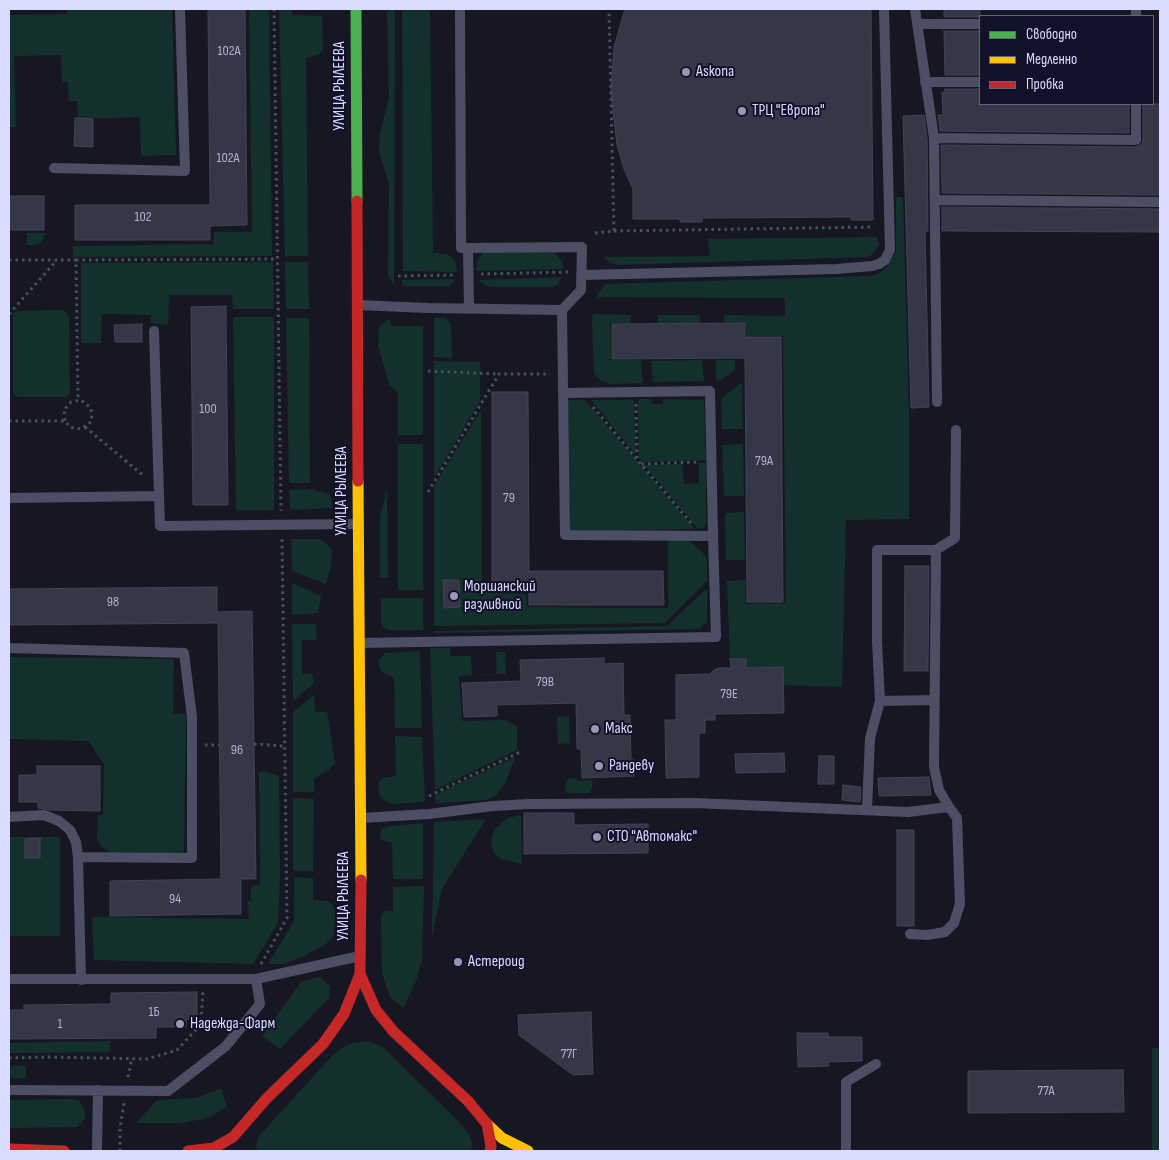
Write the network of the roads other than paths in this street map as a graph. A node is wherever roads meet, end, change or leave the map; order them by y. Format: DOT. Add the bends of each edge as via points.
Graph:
graph roads {
  1 [pos="180,9"];
  2 [pos="356,9"];
  3 [pos="460,9"];
  4 [pos="884,9"];
  5 [pos="915,9"];
  6 [pos="917,24"];
  7 [pos="979,24"];
  8 [pos="925,82"];
  9 [pos="979,82"];
  10 [pos="1136,105"];
  11 [pos="934,138"];
  12 [pos="54,168"];
  13 [pos="935,200"];
  14 [pos="1160,202"];
  15 [pos="468,248"];
  16 [pos="582,273"];
  17 [pos="357,305"];
  18 [pos="469,308"];
  19 [pos="562,310"];
  20 [pos="154,331"];
  21 [pos="563,393"];
  22 [pos="937,402"];
  23 [pos="956,430"];
  24 [pos="158,492"];
  25 [pos="9,498"];
  26 [pos="358,524"];
  27 [pos="713,536"];
  28 [pos="936,550"];
  29 [pos="358,643"];
  30 [pos="9,648"];
  31 [pos="934,700"];
  32 [pos="880,701"];
  33 [pos="949,807"];
  34 [pos="867,809"];
  35 [pos="9,817"];
  36 [pos="361,818"];
  37 [pos="78,857"];
  38 [pos="910,934"];
  39 [pos="360,956"];
  40 [pos="360,974"];
  41 [pos="9,979"];
  42 [pos="256,979"];
  43 [pos="80,980"];
  44 [pos="376,1024"];
  45 [pos="346,1030"];
  46 [pos="393,1031"];
  47 [pos="323,1044"];
  48 [pos="876,1064"];
  49 [pos="9,1090"];
  50 [pos="98,1090"];
  51 [pos="267,1098"];
  52 [pos="486,1124"];
  53 [pos="245,1142"];
  54 [pos="9,1150"];
  55 [pos="64,1151"];
  56 [pos="97,1151"];
  57 [pos="188,1151"];
  58 [pos="490,1151"];
  59 [pos="528,1151"];
  60 [pos="846,1151"];
  1 -- 12 [label="lane" via="186,172"];
  2 -- 17 [label="main road, УЛИЦА РЫЛЕЕВА"];
  3 -- 15 [label="lane" via="461,248"];
  4 -- 16 [label="lane" via="890,250 885,260 872,266 836,269"];
  5 -- 6 [label="lane"];
  6 -- 7 [label="lane"];
  6 -- 8 [label="lane"];
  8 -- 9 [label="lane"];
  8 -- 11 [label="lane"];
  10 -- 11 [label="lane" via="1136,140"];
  11 -- 13 [label="lane"];
  13 -- 14 [label="lane"];
  13 -- 22 [label="lane"];
  15 -- 16 [label="lane" via="582,247"];
  15 -- 18 [label="lane"];
  16 -- 19 [label="lane" via="581,290"];
  17 -- 18 [label="lane"];
  17 -- 26 [label="main road, УЛИЦА РЫЛЕЕВА"];
  18 -- 19 [label="lane"];
  19 -- 21 [label="lane"];
  20 -- 24 [label="lane"];
  21 -- 27 [label="lane" via="565,535"];
  21 -- 27 [label="lane" via="710,391"];
  23 -- 28 [label="lane" via="955,538"];
  24 -- 25 [label="lane"];
  24 -- 26 [label="lane" via="160,526"];
  26 -- 29 [label="main road, УЛИЦА РЫЛЕЕВА"];
  27 -- 29 [label="lane" via="716,637"];
  28 -- 31 [label="lane"];
  28 -- 32 [label="lane" via="877,550"];
  29 -- 36 [label="main road, УЛИЦА РЫЛЕЕВА"];
  30 -- 37 [label="lane" via="184,653 192,717 192,858"];
  31 -- 32 [label="lane"];
  31 -- 33 [label="lane" via="934,767 939,790"];
  32 -- 34 [label="lane" via="870,738"];
  33 -- 34 [label="lane" via="908,812"];
  33 -- 38 [label="lane" via="957,818 960,904 954,923 945,932"];
  34 -- 36 [label="lane" via="696,803 528,804"];
  35 -- 37 [label="lane" via="44,815 59,821 70,830"];
  36 -- 39 [label="main road, УЛИЦА РЫЛЕЕВА"];
  37 -- 43 [label="lane"];
  39 -- 40 [label="main road, УЛИЦА РЫЛЕЕВА"];
  39 -- 42 [label="lane"];
  40 -- 46 [label="main road" via="376,1010"];
  40 -- 47 [label="main road" via="344,1014"];
  41 -- 43 [label="lane"];
  42 -- 43 [label="lane"];
  42 -- 50 [label="lane" via="260,1004 226,1046 168,1091"];
  44 -- 46 [label="main road"];
  45 -- 47 [label="main road"];
  46 -- 52 [label="main road" via="468,1101"];
  47 -- 51 [label="main road"];
  48 -- 60 [label="lane" via="846,1082"];
  49 -- 50 [label="lane"];
  50 -- 56 [label="lane"];
  51 -- 53 [label="main road"];
  51 -- 57 [label="main road" via="233,1137 214,1148"];
  52 -- 58 [label="main road"];
  52 -- 59 [label="main road" via="502,1138"];
  54 -- 55 [label="main road"];
}
